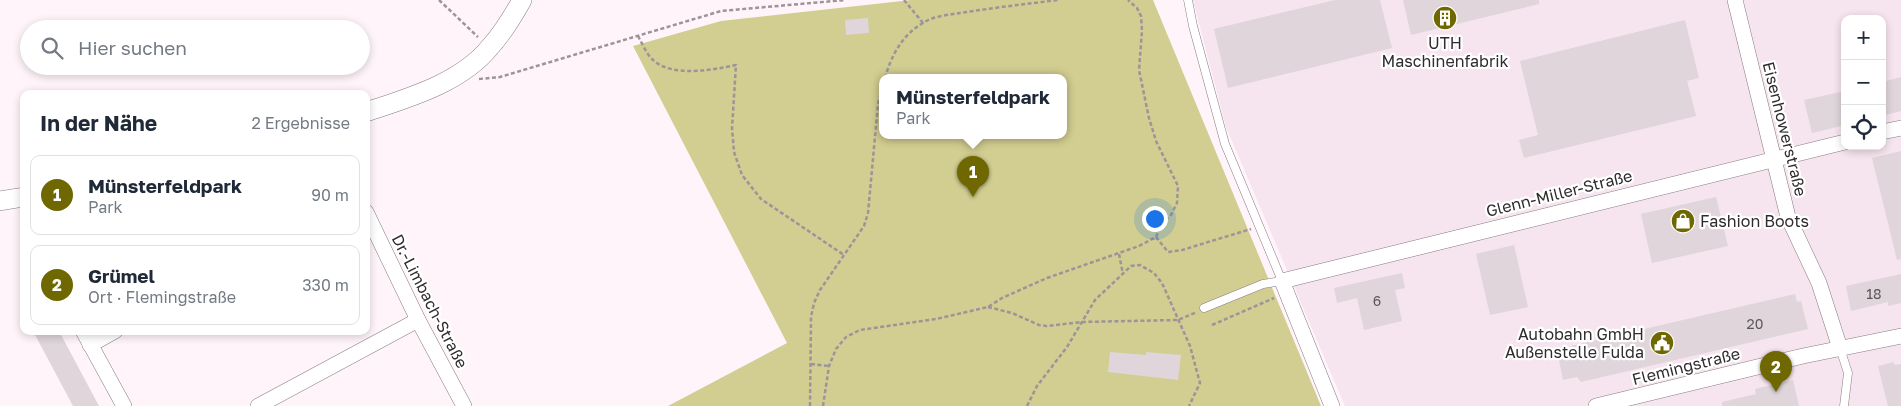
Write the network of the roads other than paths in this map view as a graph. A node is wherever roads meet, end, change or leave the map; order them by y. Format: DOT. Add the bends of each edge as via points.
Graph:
graph roads {
  1 [pos="522,0"];
  2 [pos="1188,0"];
  3 [pos="1735,0"];
  4 [pos="370,110"];
  5 [pos="1901,128"];
  6 [pos="1886,131"];
  7 [pos="1841,143"];
  8 [pos="1775,158"];
  9 [pos="20,200"];
  10 [pos="0,201"];
  11 [pos="370,220"];
  12 [pos="1282,281"];
  13 [pos="1204,308"];
  14 [pos="418,320"];
  15 [pos="1901,336"];
  16 [pos="87,338"];
  17 [pos="1840,348"];
  18 [pos="124,406"];
  19 [pos="258,406"];
  20 [pos="464,406"];
  21 [pos="1332,406"];
  22 [pos="1596,406"];
  23 [pos="1844,406"];
  1 -- 4 [label="street" via="490,48 462,71 443,82"];
  2 -- 12 [label="lane" via="1225,144"];
  3 -- 8 [label="street, Eisenhowerstraße"];
  5 -- 6 [label="street"];
  7 -- 8 [label="street, Glenn-Miller-Straße"];
  8 -- 12 [label="street, Glenn-Miller-Straße"];
  8 -- 17 [label="street, Eisenhowerstraße" via="1788,217 1819,283"];
  9 -- 10 [label="street"];
  11 -- 14 [label="street, Dr.-Limbach-Straße"];
  12 -- 13 [label="lane" via="1262,284"];
  12 -- 21 [label="street"];
  14 -- 19 [label="street"];
  14 -- 20 [label="street, Dr.-Limbach-Straße"];
  15 -- 17 [label="street, Flemingstraße"];
  16 -- 18 [label="street"];
  17 -- 22 [label="street, Flemingstraße"];
  17 -- 23 [label="lane" via="1848,373"];
}
